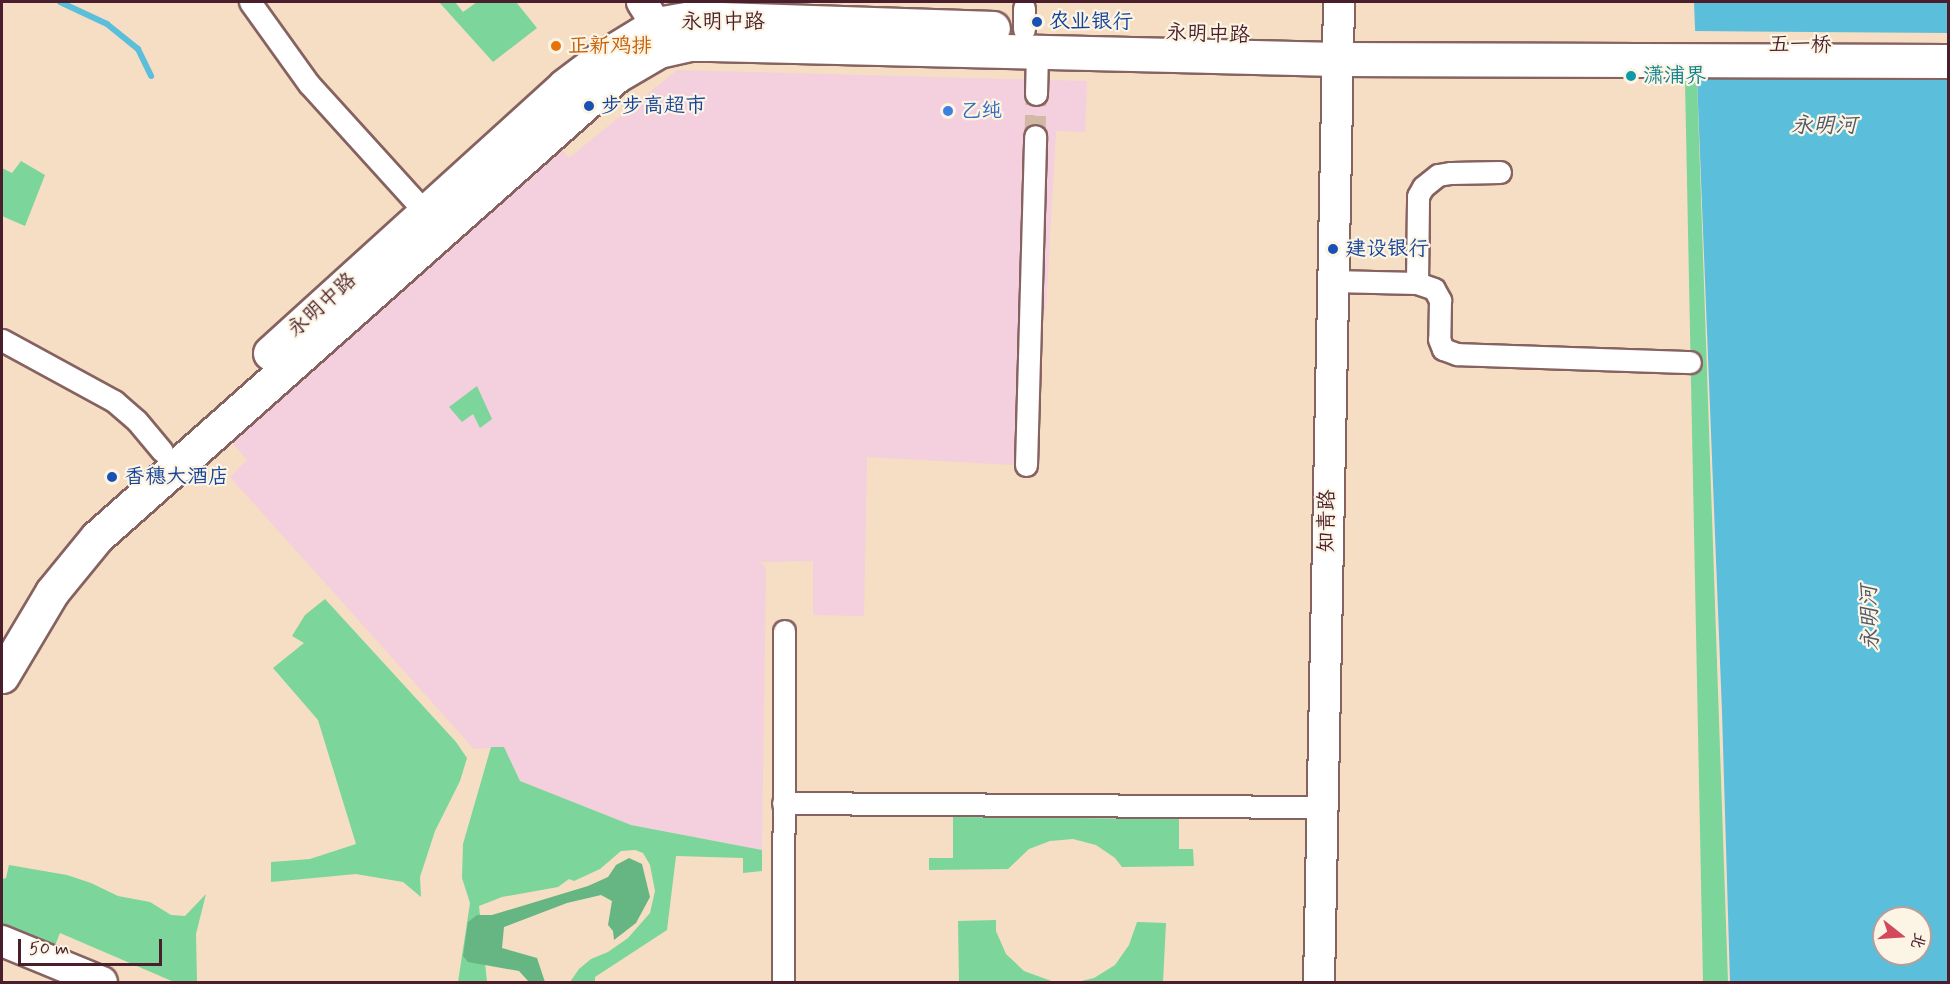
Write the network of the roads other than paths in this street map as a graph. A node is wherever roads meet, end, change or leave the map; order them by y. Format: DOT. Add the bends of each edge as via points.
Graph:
graph roads {
  1 [pos="250,2"];
  2 [pos="631,2"];
  3 [pos="690,2"];
  4 [pos="1339,2"];
  5 [pos="802,12"];
  6 [pos="650,13"];
  7 [pos="714,22"];
  8 [pos="1028,30"];
  9 [pos="1948,46"];
  10 [pos="1337,49"];
  11 [pos="1652,51"];
  12 [pos="1948,61"];
  13 [pos="616,67"];
  14 [pos="1036,94"];
  15 [pos="1035,136"];
  16 [pos="1500,172"];
  17 [pos="425,212"];
  18 [pos="1332,281"];
  19 [pos="1417,283"];
  20 [pos="2,340"];
  21 [pos="1690,362"];
  22 [pos="162,451"];
  23 [pos="1026,465"];
  24 [pos="784,631"];
  25 [pos="2,634"];
  26 [pos="2,676"];
  27 [pos="783,802"];
  28 [pos="1322,807"];
  29 [pos="2,941"];
  30 [pos="102,982"];
  31 [pos="783,982"];
  32 [pos="1319,982"];
  1 -- 17 [label="street" via="309,84"];
  2 -- 13 [label="main road" via="626,27 616,43"];
  3 -- 6 [label="main road"];
  4 -- 10 [label="main road, 知青路"];
  5 -- 7 [label="main road, 永明中路"];
  5 -- 8 [label="main road, 永明中路"];
  6 -- 7 [label="main road, 永明中路"];
  6 -- 13 [label="main road, 永明中路"];
  7 -- 8 [label="main road, 永明中路"];
  7 -- 13 [label="main road" via="690,44"];
  8 -- 10 [label="main road, 永明中路"];
  8 -- 14 [label="street"];
  9 -- 11 [label="main road, 五一桥"];
  10 -- 11 [label="main road, 永明中路"];
  10 -- 18 [label="main road, 知青路"];
  11 -- 12 [label="main road, 五一桥"];
  13 -- 17 [label="main road, 永明中路" via="564,87"];
  13 -- 26 [label="main road, 永明中路" via="97,537 52,592"];
  15 -- 23 [label="street"];
  16 -- 19 [label="street" via="1451,173 1438,176 1423,187 1418,196"];
  17 -- 22 [label="main road, 永明中路"];
  18 -- 19 [label="street"];
  18 -- 28 [label="main road, 知青路"];
  19 -- 21 [label="street" via="1434,289 1440,300 1439,339 1443,350 1456,354"];
  20 -- 22 [label="street" via="114,401"];
  22 -- 25 [label="main road, 永明中路" via="79,524 37,576"];
  24 -- 27 [label="street"];
  27 -- 28 [label="street"];
  27 -- 31 [label="street"];
  28 -- 32 [label="main road, 知青路"];
  29 -- 30 [label="main road"];
}
